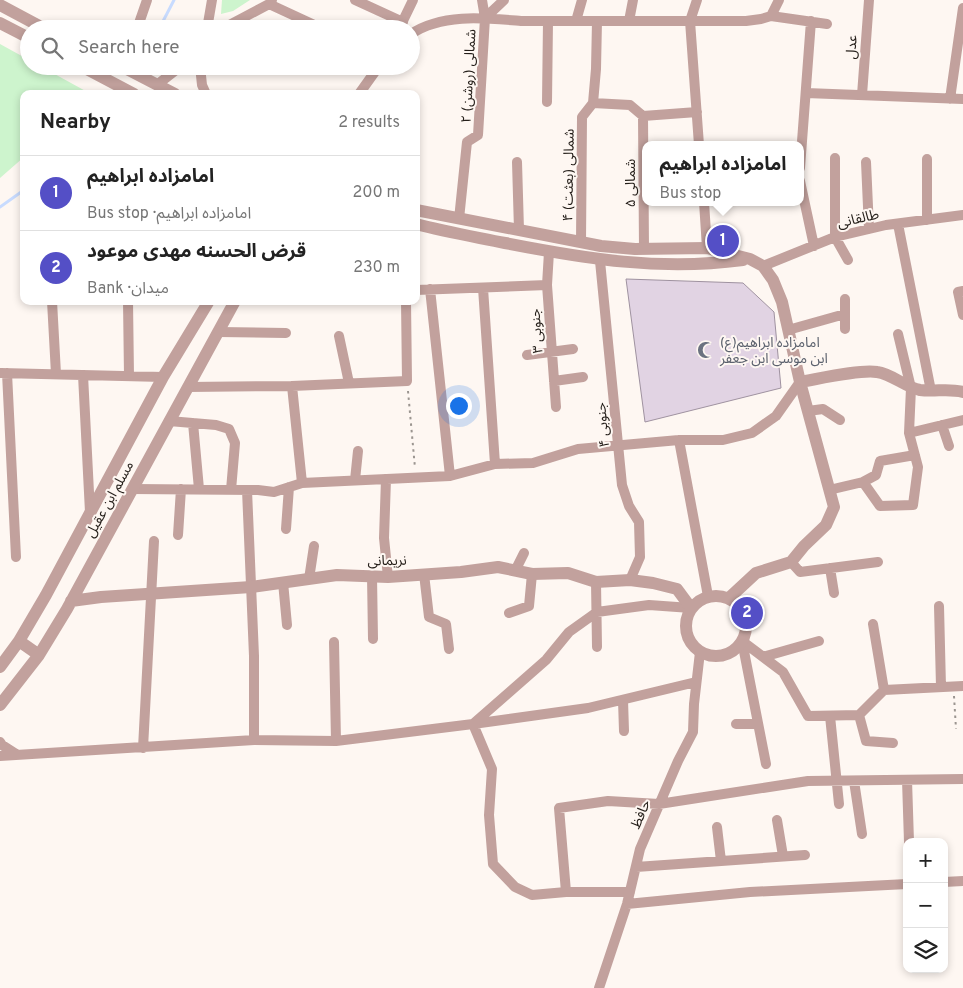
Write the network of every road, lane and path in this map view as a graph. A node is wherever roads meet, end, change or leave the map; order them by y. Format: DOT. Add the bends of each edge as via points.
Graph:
graph roads {
  1 [pos="147,0"];
  2 [pos="212,0"];
  3 [pos="355,0"];
  4 [pos="413,0"];
  5 [pos="482,0"];
  6 [pos="504,0"];
  7 [pos="582,0"];
  8 [pos="633,0"];
  9 [pos="697,0"];
  10 [pos="779,0"];
  11 [pos="869,0"];
  12 [pos="271,2"];
  13 [pos="0,5"];
  14 [pos="963,8"];
  15 [pos="771,16"];
  16 [pos="485,18"];
  17 [pos="28,20"];
  18 [pos="140,20"];
  19 [pos="209,20"];
  20 [pos="238,20"];
  21 [pos="306,20"];
  22 [pos="392,20"];
  23 [pos="403,20"];
  24 [pos="548,21"];
  25 [pos="576,21"];
  26 [pos="597,21"];
  27 [pos="629,21"];
  28 [pos="690,21"];
  29 [pos="811,21"];
  30 [pos="0,23"];
  31 [pos="827,24"];
  32 [pos="420,30"];
  33 [pos="20,33"];
  34 [pos="98,75"];
  35 [pos="140,75"];
  36 [pos="170,75"];
  37 [pos="201,75"];
  38 [pos="373,75"];
  39 [pos="158,84"];
  40 [pos="126,90"];
  41 [pos="168,90"];
  42 [pos="204,90"];
  43 [pos="362,90"];
  44 [pos="806,93"];
  45 [pos="862,95"];
  46 [pos="950,99"];
  47 [pos="963,99"];
  48 [pos="547,102"];
  49 [pos="593,103"];
  50 [pos="697,112"];
  51 [pos="643,116"];
  52 [pos="643,141"];
  53 [pos="700,141"];
  54 [pos="802,141"];
  55 [pos="835,158"];
  56 [pos="927,159"];
  57 [pos="517,162"];
  58 [pos="866,162"];
  59 [pos="804,200"];
  60 [pos="644,206"];
  61 [pos="704,206"];
  62 [pos="420,211"];
  63 [pos="963,215"];
  64 [pos="459,219"];
  65 [pos="927,220"];
  66 [pos="898,224"];
  67 [pos="420,225"];
  68 [pos="869,229"];
  69 [pos="519,230"];
  70 [pos="835,237"];
  71 [pos="581,242"];
  72 [pos="814,246"];
  73 [pos="707,248"];
  74 [pos="644,249"];
  75 [pos="549,252"];
  76 [pos="750,259"];
  77 [pos="848,260"];
  78 [pos="600,261"];
  79 [pos="763,266"];
  80 [pos="547,285"];
  81 [pos="483,288"];
  82 [pos="430,289"];
  83 [pos="420,290"];
  84 [pos="963,291"];
  85 [pos="845,299"];
  86 [pos="52,305"];
  87 [pos="128,305"];
  88 [pos="207,305"];
  89 [pos="233,305"];
  90 [pos="406,305"];
  91 [pos="845,314"];
  92 [pos="963,315"];
  93 [pos="845,329"];
  94 [pos="788,330"];
  95 [pos="218,332"];
  96 [pos="286,333"];
  97 [pos="898,334"];
  98 [pos="339,336"];
  99 [pos="573,349"];
  100 [pos="552,352"];
  101 [pos="527,355"];
  102 [pos="3,373"];
  103 [pos="56,374"];
  104 [pos="84,375"];
  105 [pos="129,376"];
  106 [pos="583,376"];
  107 [pos="163,377"];
  108 [pos="407,381"];
  109 [pos="554,381"];
  110 [pos="800,382"];
  111 [pos="348,383"];
  112 [pos="292,386"];
  113 [pos="188,387"];
  114 [pos="911,388"];
  115 [pos="931,391"];
  116 [pos="963,392"];
  117 [pos="556,407"];
  118 [pos="808,411"];
  119 [pos="840,420"];
  120 [pos="963,420"];
  121 [pos="169,421"];
  122 [pos="193,423"];
  123 [pos="942,425"];
  124 [pos="909,433"];
  125 [pos="679,440"];
  126 [pos="617,446"];
  127 [pos="949,446"];
  128 [pos="358,451"];
  129 [pos="914,455"];
  130 [pos="496,464"];
  131 [pos="450,476"];
  132 [pos="415,477"];
  133 [pos="386,479"];
  134 [pos="355,480"];
  135 [pos="863,482"];
  136 [pos="302,483"];
  137 [pos="289,487"];
  138 [pos="132,489"];
  139 [pos="181,489"];
  140 [pos="199,489"];
  141 [pos="231,490"];
  142 [pos="247,490"];
  143 [pos="830,490"];
  144 [pos="90,512"];
  145 [pos="286,528"];
  146 [pos="178,535"];
  147 [pos="154,541"];
  148 [pos="314,546"];
  149 [pos="524,553"];
  150 [pos="16,557"];
  151 [pos="791,562"];
  152 [pos="878,562"];
  153 [pos="830,568"];
  154 [pos="515,571"];
  155 [pos="424,574"];
  156 [pos="532,574"];
  157 [pos="372,576"];
  158 [pos="388,577"];
  159 [pos="309,579"];
  160 [pos="630,580"];
  161 [pos="283,582"];
  162 [pos="596,582"];
  163 [pos="251,587"];
  164 [pos="834,593"];
  165 [pos="151,594"];
  166 [pos="708,596"];
  167 [pos="729,598"];
  168 [pos="71,601"];
  169 [pos="939,606"];
  170 [pos="691,608"];
  171 [pos="597,612"];
  172 [pos="509,613"];
  173 [pos="873,624"];
  174 [pos="287,625"];
  175 [pos="373,639"];
  176 [pos="19,641"];
  177 [pos="819,641"];
  178 [pos="334,642"];
  179 [pos="742,642"];
  180 [pos="597,647"];
  181 [pos="449,649"];
  182 [pos="700,652"];
  183 [pos="39,655"];
  184 [pos="763,657"];
  185 [pos="0,667"];
  186 [pos="696,682"];
  187 [pos="958,686"];
  188 [pos="941,687"];
  189 [pos="884,690"];
  190 [pos="623,700"];
  191 [pos="0,705"];
  192 [pos="859,715"];
  193 [pos="830,716"];
  194 [pos="473,724"];
  195 [pos="736,724"];
  196 [pos="758,724"];
  197 [pos="956,729"];
  198 [pos="624,731"];
  199 [pos="254,740"];
  200 [pos="336,741"];
  201 [pos="0,742"];
  202 [pos="893,743"];
  203 [pos="143,748"];
  204 [pos="16,754"];
  205 [pos="0,756"];
  206 [pos="766,764"];
  207 [pos="963,779"];
  208 [pos="854,780"];
  209 [pos="907,780"];
  210 [pos="837,781"];
  211 [pos="660,804"];
  212 [pos="839,804"];
  213 [pos="777,820"];
  214 [pos="716,827"];
  215 [pos="862,834"];
  216 [pos="910,838"];
  217 [pos="805,855"];
  218 [pos="783,856"];
  219 [pos="721,861"];
  220 [pos="636,867"];
  221 [pos="963,881"];
  222 [pos="948,882"];
  223 [pos="903,884"];
  224 [pos="566,892"];
  225 [pos="630,892"];
  226 [pos="627,904"];
  227 [pos="599,988"];
  1 -- 18 [label="street"];
  2 -- 19 [label="street"];
  3 -- 22 [label="street"];
  4 -- 23 [label="street"];
  5 -- 16 [label="street"];
  6 -- 16 [label="street"];
  7 -- 25 [label="street"];
  8 -- 27 [label="street"];
  9 -- 28 [label="street"];
  10 -- 15 [label="street"];
  11 -- 45 [label="street, عدل"];
  12 -- 20 [label="street"];
  12 -- 21 [label="street"];
  13 -- 17 [label="street"];
  14 -- 46 [label="street"];
  15 -- 28 [label="street" via="746,21"];
  15 -- 29 [label="street"];
  16 -- 24 [label="street"];
  16 -- 32 [label="street" via="438,21"];
  16 -- 64 [label="street, ۲ شمالی (روشن)" via="478,135 467,142"];
  24 -- 25 [label="street"];
  24 -- 48 [label="street"];
  25 -- 26 [label="street"];
  26 -- 27 [label="street"];
  26 -- 49 [label="street, ۴ شمالی (بعثت)"];
  27 -- 28 [label="street"];
  28 -- 50 [label="street"];
  29 -- 31 [label="street"];
  29 -- 44 [label="street"];
  30 -- 33 [label="street"];
  34 -- 40 [label="street"];
  35 -- 39 [label="street"];
  36 -- 39 [label="street"];
  37 -- 42 [label="street"];
  38 -- 43 [label="street"];
  39 -- 41 [label="street"];
  44 -- 45 [label="street"];
  44 -- 54 [label="street"];
  45 -- 46 [label="street"];
  46 -- 47 [label="street"];
  49 -- 51 [label="street" via="630,104"];
  49 -- 71 [label="street, ۴ شمالی (بعثت)" via="582,117"];
  50 -- 51 [label="street"];
  50 -- 53 [label="street"];
  51 -- 52 [label="street, ۵ شمالی"];
  55 -- 70 [label="street"];
  56 -- 65 [label="street"];
  57 -- 69 [label="street"];
  58 -- 68 [label="street"];
  59 -- 72 [label="street"];
  60 -- 74 [label="street, ۵ شمالی"];
  61 -- 73 [label="street"];
  62 -- 64 [label="street"];
  63 -- 65 [label="street, طالقانی"];
  64 -- 69 [label="street"];
  65 -- 66 [label="street, طالقانی"];
  66 -- 68 [label="street, طالقانی"];
  66 -- 115 [label="street"];
  67 -- 75 [label="street"];
  68 -- 70 [label="street, طالقانی"];
  69 -- 71 [label="street"];
  70 -- 72 [label="street, طالقانی"];
  70 -- 77 [label="street"];
  71 -- 74 [label="street"];
  72 -- 79 [label="street, طالقانی"];
  73 -- 74 [label="street"];
  73 -- 76 [label="street"];
  75 -- 78 [label="street"];
  75 -- 80 [label="street, ۳ جنوبی"];
  76 -- 78 [label="street" via="707,265"];
  76 -- 79 [label="street"];
  78 -- 126 [label="street, ۴ جنوبی"];
  79 -- 94 [label="street" via="782,302"];
  80 -- 81 [label="street"];
  80 -- 100 [label="street, ۳ جنوبی"];
  81 -- 82 [label="street"];
  81 -- 130 [label="street"];
  82 -- 83 [label="street"];
  82 -- 131 [label="street"];
  84 -- 92 [label="street" via="958,292"];
  85 -- 91 [label="street"];
  86 -- 103 [label="street"];
  87 -- 105 [label="street"];
  88 -- 107 [label="street, مسلم ابن عقیل"];
  89 -- 95 [label="street, مسلم ابن عقیل"];
  90 -- 108 [label="street"];
  91 -- 93 [label="street"];
  91 -- 94 [label="street"];
  94 -- 110 [label="street"];
  95 -- 96 [label="street"];
  95 -- 113 [label="street, مسلم ابن عقیل"];
  97 -- 114 [label="street"];
  98 -- 111 [label="street"];
  99 -- 100 [label="street"];
  100 -- 101 [label="street"];
  100 -- 109 [label="street, ۳ جنوبی"];
  102 -- 103 [label="street"];
  102 -- 150 [label="street"];
  103 -- 104 [label="street"];
  104 -- 105 [label="street"];
  104 -- 144 [label="street"];
  105 -- 107 [label="street"];
  106 -- 109 [label="street"];
  107 -- 144 [label="street, مسلم ابن عقیل"];
  108 -- 111 [label="street"];
  108 -- 132 [label="path"];
  109 -- 117 [label="street, ۳ جنوبی"];
  110 -- 114 [label="street" via="878,372"];
  110 -- 118 [label="street"];
  110 -- 125 [label="street" via="776,416 752,433 723,440"];
  111 -- 112 [label="street"];
  112 -- 113 [label="street"];
  112 -- 136 [label="street"];
  113 -- 121 [label="street, مسلم ابن عقیل"];
  114 -- 115 [label="street"];
  114 -- 124 [label="street"];
  115 -- 116 [label="street"];
  118 -- 119 [label="street" via="823,409"];
  118 -- 143 [label="street"];
  120 -- 123 [label="street"];
  121 -- 122 [label="street"];
  121 -- 138 [label="street, مسلم ابن عقیل"];
  122 -- 140 [label="street"];
  122 -- 141 [label="street" via="229,430 235,443"];
  123 -- 124 [label="street"];
  123 -- 127 [label="street"];
  124 -- 129 [label="street"];
  125 -- 126 [label="street"];
  125 -- 166 [label="street"];
  126 -- 130 [label="street" via="578,449 534,463"];
  126 -- 160 [label="street, ۴ جنوبی" via="622,485 639,522 640,557"];
  128 -- 134 [label="street"];
  129 -- 135 [label="street" via="880,461 876,475"];
  129 -- 135 [label="street" via="918,467 913,505 880,506"];
  130 -- 131 [label="street"];
  131 -- 132 [label="street"];
  132 -- 133 [label="street"];
  133 -- 134 [label="street"];
  133 -- 158 [label="street" via="384,538"];
  134 -- 136 [label="street"];
  135 -- 143 [label="street"];
  136 -- 137 [label="street"];
  137 -- 142 [label="street" via="274,492"];
  137 -- 145 [label="street"];
  138 -- 139 [label="street"];
  138 -- 168 [label="street, مسلم ابن عقیل"];
  139 -- 140 [label="street"];
  139 -- 146 [label="street"];
  140 -- 141 [label="street"];
  141 -- 142 [label="street"];
  142 -- 163 [label="street"];
  143 -- 151 [label="street" via="834,507 826,525"];
  144 -- 176 [label="street, مسلم ابن عقیل"];
  147 -- 165 [label="street"];
  148 -- 159 [label="street"];
  149 -- 154 [label="street"];
  151 -- 153 [label="street" via="800,572"];
  151 -- 167 [label="street" via="756,573"];
  152 -- 153 [label="street"];
  153 -- 164 [label="street"];
  154 -- 155 [label="street, نریمانی" via="498,567"];
  154 -- 156 [label="street, نریمانی"];
  155 -- 158 [label="street, نریمانی"];
  155 -- 181 [label="street" via="429,618 446,624"];
  156 -- 162 [label="street, نریمانی" via="568,573"];
  156 -- 172 [label="street" via="529,606"];
  157 -- 158 [label="street, نریمانی"];
  157 -- 159 [label="street, نریمانی" via="337,575"];
  157 -- 175 [label="street"];
  159 -- 161 [label="street, نریمانی"];
  160 -- 162 [label="street, نریمانی"];
  160 -- 170 [label="street, نریمانی" via="676,589"];
  161 -- 163 [label="street, نریمانی"];
  161 -- 174 [label="street"];
  162 -- 171 [label="street"];
  163 -- 165 [label="street, نریمانی"];
  163 -- 199 [label="street"];
  165 -- 168 [label="street, نریمانی"];
  165 -- 203 [label="street"];
  166 -- 167 [label="street"];
  166 -- 170 [label="street"];
  167 -- 179 [label="street" via="737,604 746,623"];
  168 -- 183 [label="street, مسلم ابن عقیل"];
  169 -- 188 [label="street"];
  170 -- 171 [label="street" via="649,605"];
  170 -- 182 [label="street" via="687,617 688,637"];
  171 -- 180 [label="street"];
  171 -- 194 [label="street" via="569,632 546,660"];
  173 -- 189 [label="street"];
  176 -- 183 [label="street"];
  176 -- 185 [label="street, مسلم ابن عقیل"];
  177 -- 184 [label="street"];
  178 -- 200 [label="street"];
  179 -- 182 [label="street" via="727,654 718,656"];
  179 -- 184 [label="street"];
  179 -- 196 [label="street"];
  182 -- 186 [label="street, حافظ"];
  183 -- 191 [label="street, مسلم ابن عقیل"];
  184 -- 193 [label="street" via="783,672 808,716"];
  186 -- 190 [label="street"];
  186 -- 211 [label="street, حافظ" via="694,732"];
  187 -- 188 [label="street"];
  187 -- 197 [label="path"];
  188 -- 189 [label="street"];
  189 -- 192 [label="street"];
  190 -- 194 [label="street"];
  190 -- 198 [label="street"];
  192 -- 193 [label="street"];
  192 -- 202 [label="street" via="866,741"];
  193 -- 210 [label="street"];
  194 -- 200 [label="street"];
  194 -- 224 [label="street" via="492,769 489,815 493,864 515,887 532,895"];
  195 -- 196 [label="street"];
  196 -- 206 [label="street"];
  199 -- 200 [label="street"];
  199 -- 203 [label="street"];
  201 -- 204 [label="street"];
  203 -- 204 [label="street"];
  204 -- 205 [label="street"];
  207 -- 209 [label="street"];
  208 -- 209 [label="street"];
  208 -- 210 [label="street"];
  208 -- 215 [label="street"];
  209 -- 216 [label="street"];
  210 -- 211 [label="street" via="808,781"];
  210 -- 212 [label="street"];
  211 -- 220 [label="street, حافظ" via="640,849"];
  211 -- 224 [label="street" via="608,801 559,808"];
  213 -- 218 [label="street"];
  214 -- 219 [label="street"];
  217 -- 218 [label="street"];
  218 -- 219 [label="street"];
  219 -- 220 [label="street"];
  220 -- 225 [label="street, حافظ"];
  221 -- 222 [label="street"];
  223 -- 226 [label="street" via="750,892"];
  224 -- 225 [label="street"];
  225 -- 226 [label="street, حافظ"];
  226 -- 227 [label="street, حافظ"];
}
